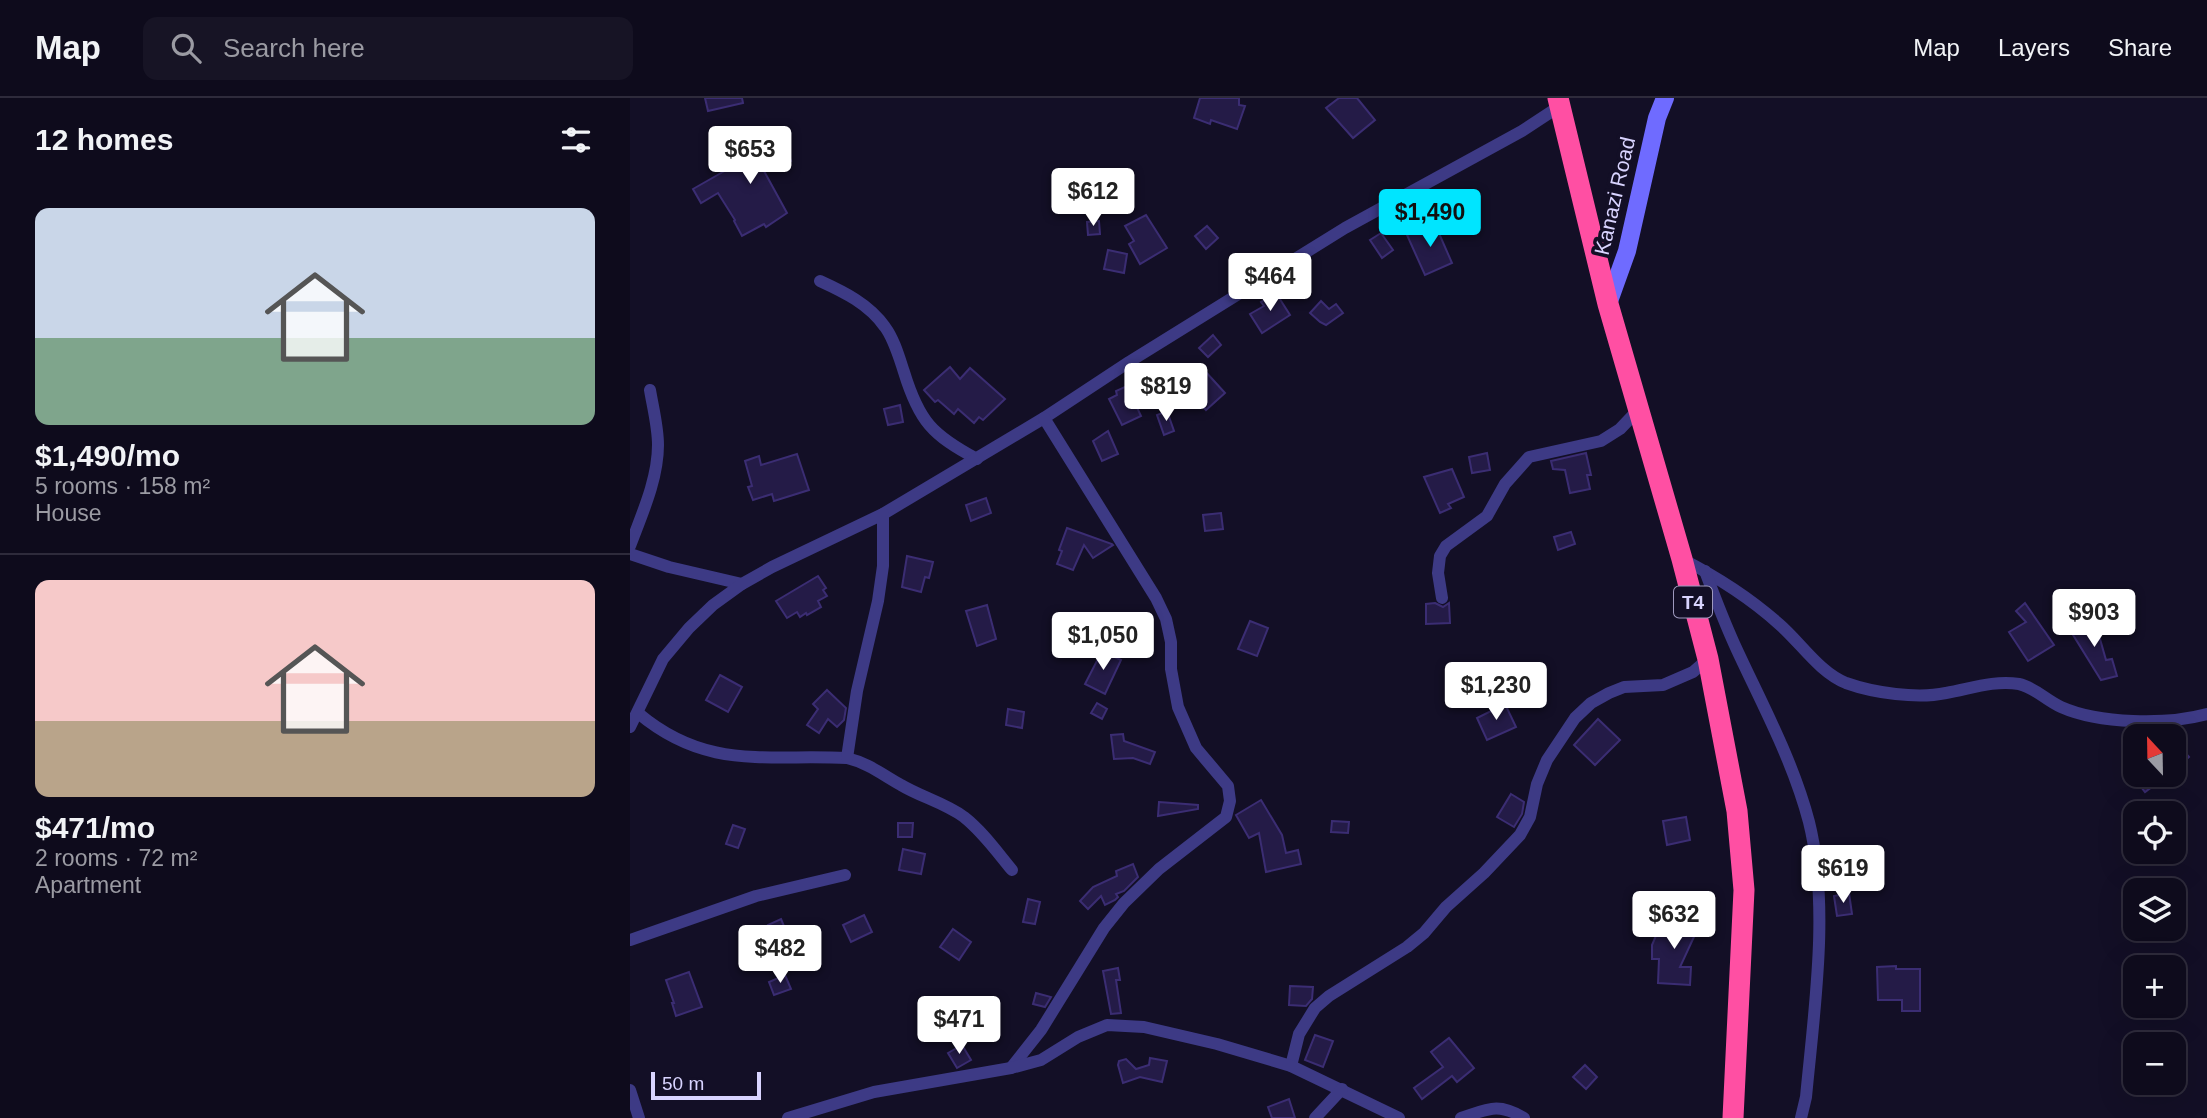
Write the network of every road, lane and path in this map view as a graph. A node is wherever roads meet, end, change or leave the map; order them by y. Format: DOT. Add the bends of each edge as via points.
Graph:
graph roads {
  1 [pos="1665,98"];
  2 [pos="1559,102"];
  3 [pos="820,281"];
  4 [pos="1608,304"];
  5 [pos="650,390"];
  6 [pos="1639,409"];
  7 [pos="1044,418"];
  8 [pos="977,459"];
  9 [pos="883,514"];
  10 [pos="630,545"];
  11 [pos="630,554"];
  12 [pos="1682,559"];
  13 [pos="1705,571"];
  14 [pos="742,584"];
  15 [pos="1442,598"];
  16 [pos="1708,659"];
  17 [pos="638,713"];
  18 [pos="2207,714"];
  19 [pos="630,727"];
  20 [pos="847,758"];
  21 [pos="1012,870"];
  22 [pos="845,875"];
  23 [pos="630,940"];
  24 [pos="1291,1066"];
  25 [pos="1011,1068"];
  26 [pos="1342,1089"];
  27 [pos="630,1090"];
  28 [pos="639,1118"];
  29 [pos="788,1118"];
  30 [pos="1315,1118"];
  31 [pos="1399,1118"];
  32 [pos="1461,1118"];
  33 [pos="1524,1118"];
  34 [pos="1733,1118"];
  35 [pos="1801,1118"];
  1 -- 4 [label="main road, Kanazi Road" via="1627,251"];
  2 -- 4 [label="highway, T4"];
  2 -- 7 [label="street" via="1522,131 1345,228"];
  3 -- 8 [label="street" via="866,307 886,327 912,396 929,426 948,444"];
  4 -- 6 [label="highway, T4"];
  5 -- 10 [label="street" via="658,445 645,507"];
  6 -- 12 [label="highway, T4"];
  6 -- 15 [label="street" via="1601,441 1529,457 1505,484 1487,516 1446,546 1438,573"];
  7 -- 8 [label="street"];
  7 -- 25 [label="street" via="1156,598 1171,642 1178,707 1196,748 1228,786 1230,801 1226,817 1124,903"];
  8 -- 9 [label="street"];
  9 -- 14 [label="street"];
  9 -- 20 [label="street" via="881,578"];
  11 -- 14 [label="street"];
  12 -- 13 [label="street"];
  12 -- 16 [label="highway, T4"];
  13 -- 18 [label="street" via="1755,604 1824,669 1846,683 1920,696 1998,683 2022,685 2076,713 2133,721"];
  13 -- 35 [label="street" via="1792,767 1809,823 1818,877 1818,950"];
  14 -- 17 [label="street" via="713,605 663,659"];
  16 -- 24 [label="street" via="1693,673 1663,685 1624,687 1609,693 1575,718 1547,760 1520,835 1424,933 1315,1008 1299,1034"];
  16 -- 34 [label="highway, T4" via="1737,811 1744,890"];
  17 -- 19 [label="street"];
  17 -- 20 [label="street" via="674,738 716,754"];
  20 -- 21 [label="street" via="864,762 964,817"];
  22 -- 23 [label="street" via="756,896"];
  24 -- 25 [label="street" via="1144,1027 1107,1025 1041,1060"];
  24 -- 26 [label="street"];
  25 -- 29 [label="street" via="874,1092"];
  26 -- 30 [label="street"];
  26 -- 31 [label="street"];
  27 -- 28 [label="street"];
  32 -- 33 [label="street" via="1493,1108 1509,1109"];
}
